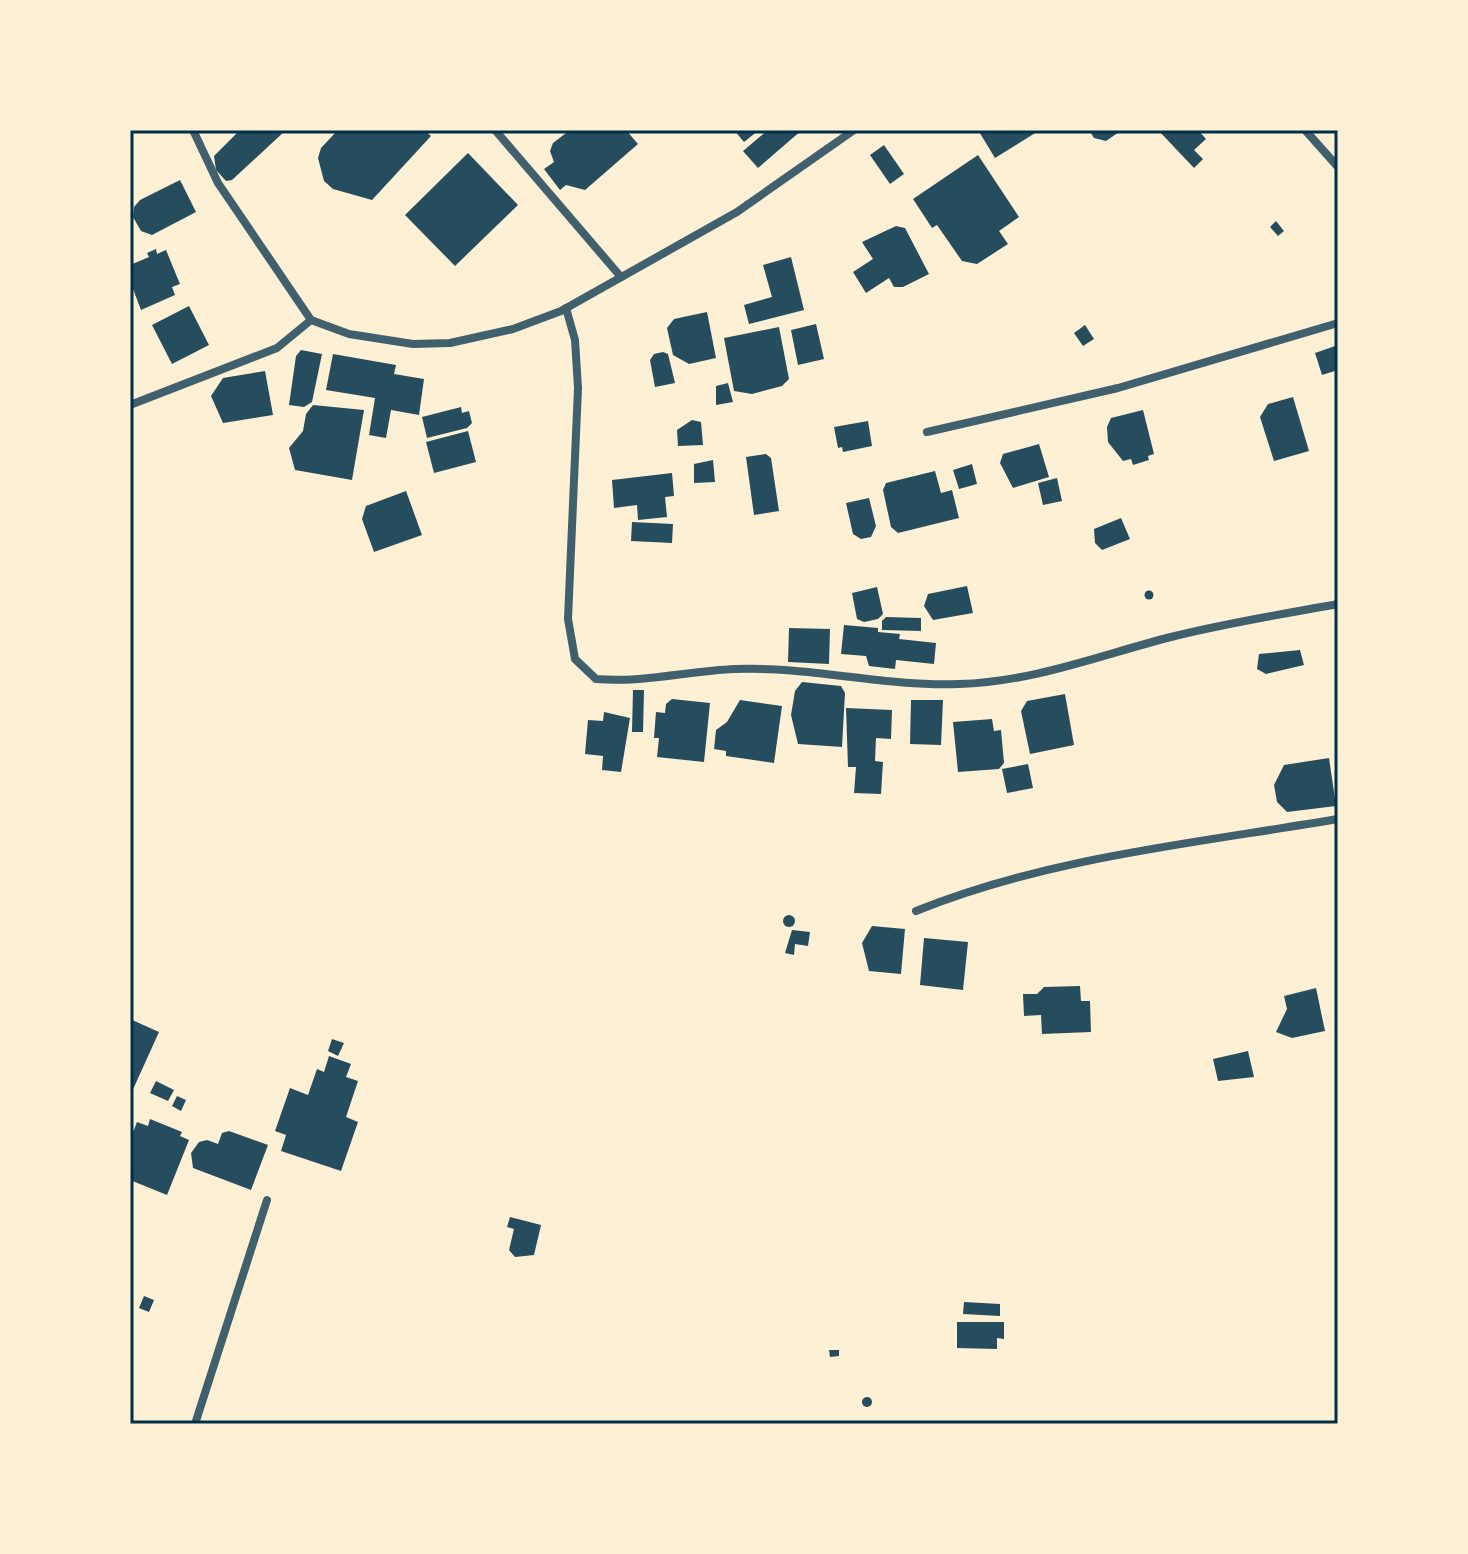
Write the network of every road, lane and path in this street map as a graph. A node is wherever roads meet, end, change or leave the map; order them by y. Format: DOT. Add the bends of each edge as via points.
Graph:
graph roads {
  1 [pos="193,130"];
  2 [pos="495,130"];
  3 [pos="854,130"];
  4 [pos="1305,130"];
  5 [pos="1338,167"];
  6 [pos="621,277"];
  7 [pos="566,308"];
  8 [pos="311,320"];
  9 [pos="1338,323"];
  10 [pos="130,405"];
  11 [pos="927,432"];
  12 [pos="1338,604"];
  13 [pos="1338,819"];
  14 [pos="916,911"];
  15 [pos="267,1200"];
  16 [pos="195,1424"];
  1 -- 8 [label="street" via="218,183"];
  2 -- 6 [label="street"];
  3 -- 6 [label="street" via="737,212"];
  4 -- 5 [label="street"];
  6 -- 7 [label="street"];
  7 -- 8 [label="street" via="513,329 450,343 386,341"];
  7 -- 12 [label="street" via="575,340 578,388 568,619 575,659 596,679 735,669 975,683 1061,669 1171,637"];
  8 -- 10 [label="street" via="277,348"];
  9 -- 11 [label="street" via="1131,384"];
  13 -- 14 [label="street" via="1180,843 1056,870 955,895"];
  15 -- 16 [label="street"];
}
